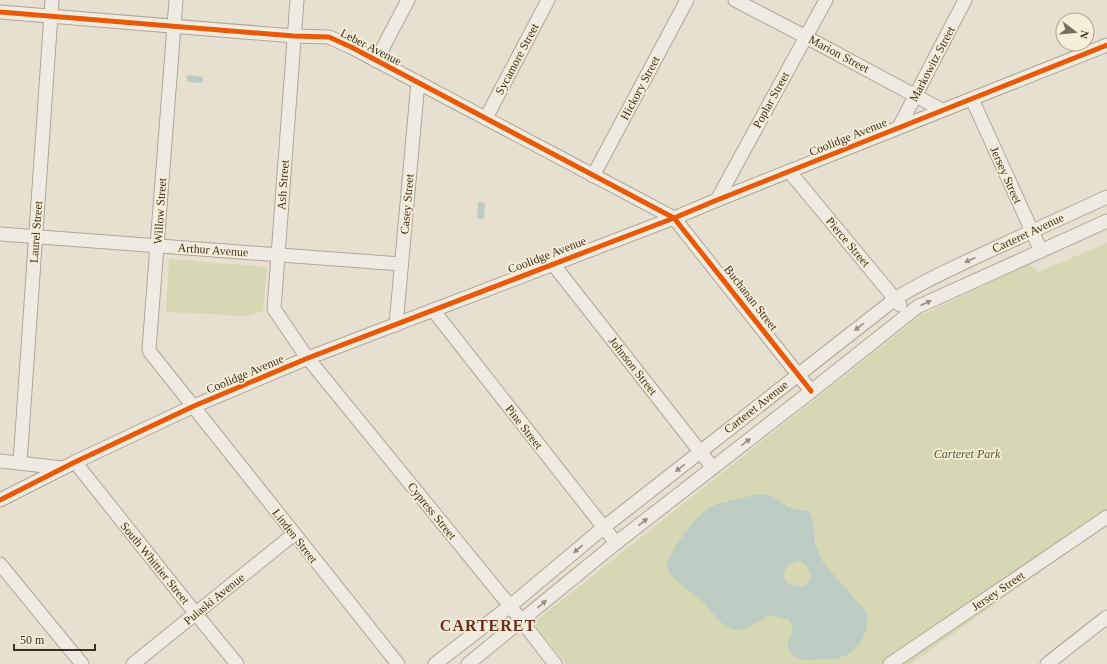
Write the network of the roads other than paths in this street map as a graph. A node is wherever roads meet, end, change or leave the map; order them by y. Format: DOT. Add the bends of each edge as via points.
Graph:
graph roads {
  1 [pos="52,0"];
  2 [pos="176,0"];
  3 [pos="297,0"];
  4 [pos="408,0"];
  5 [pos="548,0"];
  6 [pos="687,0"];
  7 [pos="735,0"];
  8 [pos="826,0"];
  9 [pos="965,0"];
  10 [pos="0,12"];
  11 [pos="51,17"];
  12 [pos="174,26"];
  13 [pos="294,36"];
  14 [pos="806,37"];
  15 [pos="1107,45"];
  16 [pos="376,60"];
  17 [pos="418,82"];
  18 [pos="915,95"];
  19 [pos="972,99"];
  20 [pos="942,110"];
  21 [pos="486,118"];
  22 [pos="899,128"];
  23 [pos="789,171"];
  24 [pos="593,176"];
  25 [pos="1107,197"];
  26 [pos="717,200"];
  27 [pos="674,218"];
  28 [pos="1107,221"];
  29 [pos="1032,231"];
  30 [pos="0,234"];
  31 [pos="36,236"];
  32 [pos="157,245"];
  33 [pos="1041,251"];
  34 [pos="278,255"];
  35 [pos="401,264"];
  36 [pos="553,264"];
  37 [pos="895,299"];
  38 [pos="433,310"];
  39 [pos="907,314"];
  40 [pos="396,325"];
  41 [pos="308,358"];
  42 [pos="798,374"];
  43 [pos="811,391"];
  44 [pos="194,406"];
  45 [pos="700,452"];
  46 [pos="0,461"];
  47 [pos="75,462"];
  48 [pos="20,463"];
  49 [pos="63,468"];
  50 [pos="713,468"];
  51 [pos="0,500"];
  52 [pos="1107,517"];
  53 [pos="604,528"];
  54 [pos="294,534"];
  55 [pos="616,544"];
  56 [pos="0,564"];
  57 [pos="510,606"];
  58 [pos="196,614"];
  59 [pos="1107,616"];
  60 [pos="522,621"];
  61 [pos="82,664"];
  62 [pos="134,664"];
  63 [pos="237,664"];
  64 [pos="398,664"];
  65 [pos="435,664"];
  66 [pos="468,664"];
  67 [pos="555,664"];
  68 [pos="890,664"];
  69 [pos="1047,664"];
  1 -- 11 [label="street, Laurel Street"];
  2 -- 12 [label="street, Willow Street"];
  3 -- 13 [label="street, Ash Street"];
  4 -- 16 [label="street"];
  5 -- 21 [label="street, Sycamore Street"];
  6 -- 24 [label="street, Hickory Street"];
  7 -- 14 [label="street, Marion Street"];
  8 -- 14 [label="street, Poplar Street"];
  9 -- 18 [label="street, Markowitz Street"];
  10 -- 11 [label="street, Leber Avenue"];
  11 -- 12 [label="street, Leber Avenue"];
  11 -- 31 [label="street, Laurel Street"];
  12 -- 13 [label="street, Leber Avenue"];
  12 -- 32 [label="street, Willow Street"];
  13 -- 16 [label="street, Leber Avenue" via="329,37"];
  13 -- 34 [label="street, Ash Street"];
  14 -- 18 [label="street, Marion Street"];
  14 -- 26 [label="street, Poplar Street"];
  15 -- 19 [label="street, Coolidge Avenue"];
  16 -- 17 [label="street, Leber Avenue"];
  17 -- 21 [label="street, Leber Avenue"];
  17 -- 35 [label="street, Casey Street"];
  18 -- 20 [label="street, Marion Street"];
  18 -- 22 [label="street, Markowitz Street"];
  19 -- 20 [label="street, Coolidge Avenue"];
  19 -- 29 [label="street, Jersey Street"];
  20 -- 22 [label="street, Coolidge Avenue"];
  21 -- 24 [label="street, Leber Avenue"];
  22 -- 23 [label="street, Coolidge Avenue"];
  23 -- 26 [label="street, Coolidge Avenue"];
  23 -- 37 [label="street, Pierce Street"];
  24 -- 27 [label="street, Leber Avenue"];
  25 -- 29 [label="street, Carteret Avenue"];
  26 -- 27 [label="street, Coolidge Avenue"];
  27 -- 36 [label="street, Coolidge Avenue"];
  27 -- 42 [label="street, Buchanan Street"];
  28 -- 33 [label="street, Carteret Avenue"];
  29 -- 33 [label="street, Jersey Street"];
  29 -- 37 [label="street, Carteret Avenue, one-way" via="934,277"];
  30 -- 31 [label="street, Arthur Avenue"];
  31 -- 32 [label="street, Arthur Avenue"];
  31 -- 48 [label="street, Laurel Street"];
  32 -- 34 [label="street, Arthur Avenue"];
  32 -- 44 [label="street, Willow Street" via="149,349"];
  39 -- 33 [label="street, Carteret Avenue, one-way" via="917,307"];
  34 -- 35 [label="street, Arthur Avenue"];
  34 -- 41 [label="street, Ash Street" via="274,309"];
  35 -- 40 [label="street, Casey Street"];
  36 -- 38 [label="street, Coolidge Avenue"];
  36 -- 45 [label="street, Johnson Street"];
  37 -- 39 [label="street, Pierce Street"];
  37 -- 42 [label="street, Carteret Avenue, one-way"];
  38 -- 40 [label="street, Coolidge Avenue"];
  38 -- 53 [label="street, Pine Street"];
  39 -- 43 [label="street, Carteret Avenue"];
  40 -- 41 [label="street, Coolidge Avenue"];
  41 -- 44 [label="street, Coolidge Avenue"];
  41 -- 57 [label="street, Cypress Street"];
  42 -- 43 [label="street, Buchanan Street"];
  42 -- 45 [label="street, Carteret Avenue"];
  50 -- 43 [label="street, Carteret Avenue, one-way"];
  44 -- 47 [label="street, Coolidge Avenue"];
  44 -- 54 [label="street, Linden Street"];
  45 -- 50 [label="street, Johnson Street"];
  45 -- 53 [label="street, Carteret Avenue, one-way"];
  46 -- 48 [label="street"];
  47 -- 49 [label="street, Coolidge Avenue"];
  47 -- 58 [label="street, South Whittier Street"];
  48 -- 49 [label="street"];
  49 -- 51 [label="street, Coolidge Avenue"];
  55 -- 50 [label="street, Carteret Avenue, one-way"];
  52 -- 68 [label="street, Jersey Street"];
  53 -- 55 [label="street, Pine Street"];
  53 -- 57 [label="street, Carteret Avenue, one-way"];
  54 -- 58 [label="street, Pulaski Avenue"];
  54 -- 64 [label="street, Linden Street"];
  60 -- 55 [label="street, Carteret Avenue, one-way"];
  56 -- 61 [label="street"];
  57 -- 60 [label="street, Cypress Street"];
  57 -- 65 [label="street, Carteret Avenue"];
  58 -- 62 [label="street, Pulaski Avenue"];
  58 -- 63 [label="street, South Whittier Street"];
  59 -- 69 [label="street"];
  60 -- 66 [label="street, Carteret Avenue"];
  60 -- 67 [label="street, Cypress Street"];
}
